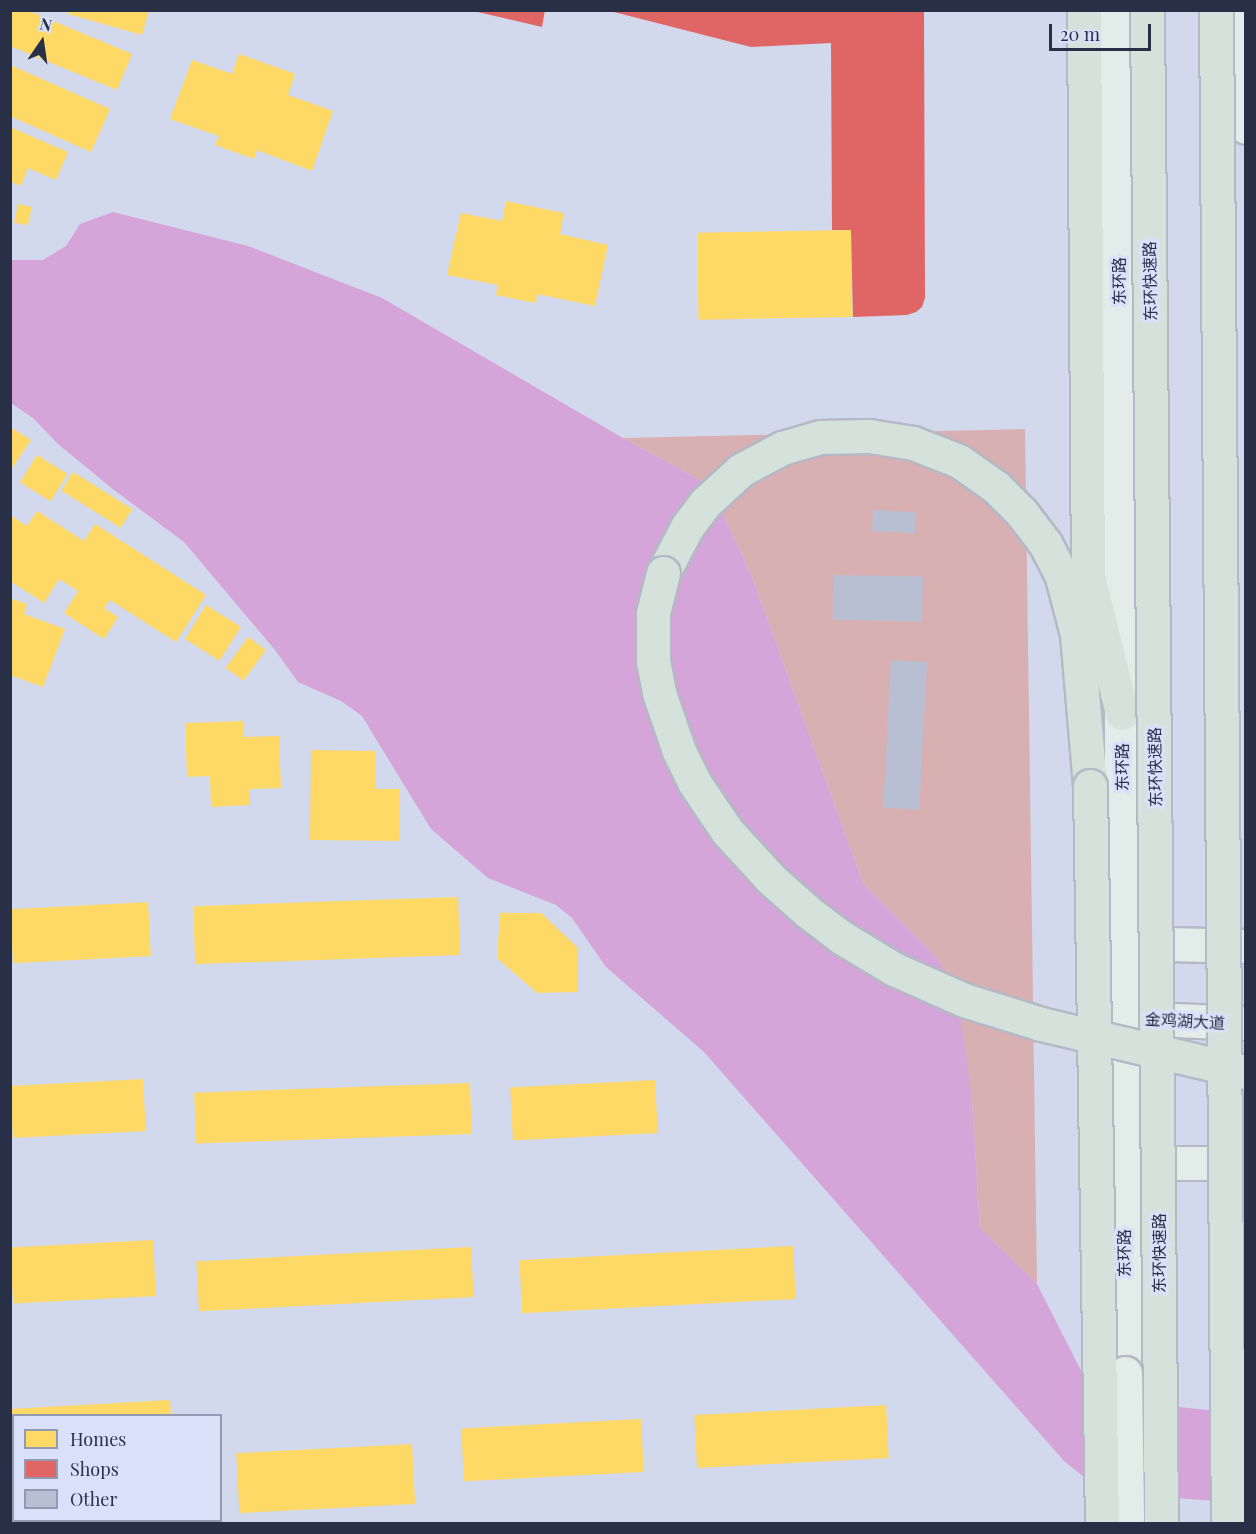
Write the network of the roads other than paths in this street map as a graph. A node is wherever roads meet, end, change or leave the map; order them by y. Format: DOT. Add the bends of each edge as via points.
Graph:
graph roads {
  1 [pos="1084,10"];
  2 [pos="1117,10"];
  3 [pos="1147,10"];
  4 [pos="1216,10"];
  5 [pos="1244,10"];
  6 [pos="1245,127"];
  7 [pos="1122,713"];
  8 [pos="1123,943"];
  9 [pos="1245,946"];
  10 [pos="1124,1018"];
  11 [pos="1245,1023"];
  12 [pos="1245,1072"];
  13 [pos="1124,1163"];
  14 [pos="1245,1163"];
  15 [pos="1119,1522"];
  16 [pos="1161,1524"];
  17 [pos="1228,1524"];
  1 -- 7 [label="highway" via="1088,576"];
  2 -- 7 [label="main road, 东环路"];
  3 -- 16 [label="highway, 东环快速路, bridge"];
  4 -- 17 [label="highway, bridge"];
  5 -- 6 [label="main road"];
  7 -- 8 [label="main road, 东环路"];
  8 -- 9 [label="main road"];
  8 -- 10 [label="main road, 东环路"];
  10 -- 11 [label="main road, 金鸡湖大道"];
  10 -- 13 [label="main road, 东环路"];
  12 -- 15 [label="highway, bridge" via="1098,1038 1087,1035 1075,1032 1041,1024 1015,1017 917,980 833,931 771,879 739,846 714,814 679,752 659,693 652,634 656,598 673,551 705,503 730,478 782,448 820,437 882,437 927,448 959,461 1012,501 1045,543 1069,593 1080,657 1090,786 1094,1036 1095,1048 1096,1107 1100,1405 1102,1488"];
  13 -- 14 [label="main road"];
  13 -- 15 [label="main road, 东环路, bridge" via="1125,1373"];
}
